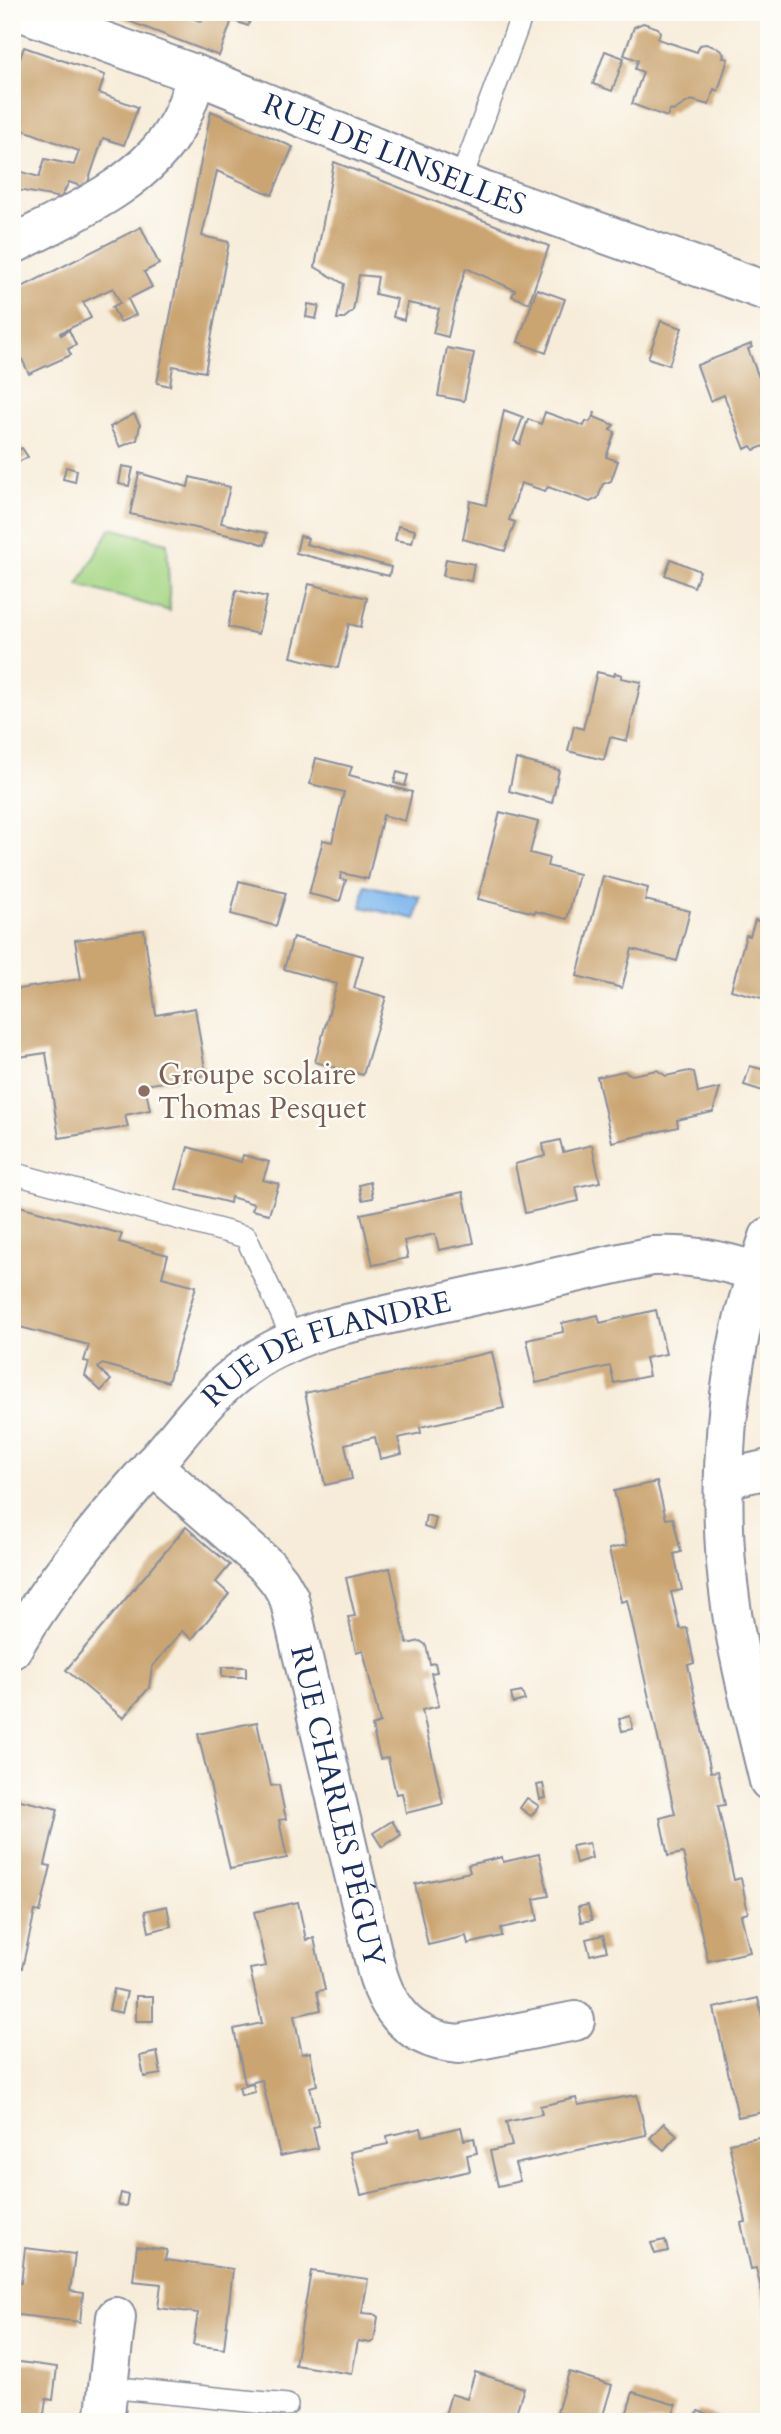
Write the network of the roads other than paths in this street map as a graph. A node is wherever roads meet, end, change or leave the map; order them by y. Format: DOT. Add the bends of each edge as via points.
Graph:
graph roads {
  1 [pos="22,12"];
  2 [pos="523,12"];
  3 [pos="197,75"];
  4 [pos="460,182"];
  5 [pos="12,245"];
  6 [pos="769,292"];
  7 [pos="12,1173"];
  8 [pos="763,1254"];
  9 [pos="293,1339"];
  10 [pos="152,1465"];
  11 [pos="769,1469"];
  12 [pos="725,1479"];
  13 [pos="12,1649"];
  14 [pos="769,1781"];
  15 [pos="575,2021"];
  16 [pos="116,2317"];
  17 [pos="106,2404"];
  18 [pos="287,2405"];
  1 -- 3 [label="street, RUE DE LINSELLES"];
  2 -- 4 [label="lane"];
  3 -- 4 [label="street, RUE DE LINSELLES"];
  3 -- 5 [label="street" via="176,127 141,167 99,198"];
  4 -- 6 [label="street, RUE DE LINSELLES"];
  7 -- 9 [label="lane" via="246,1237"];
  8 -- 9 [label="street, RUE DE FLANDRE" via="652,1256"];
  8 -- 12 [label="street" via="736,1354"];
  9 -- 10 [label="street, RUE DE FLANDRE" via="232,1377"];
  10 -- 13 [label="street, RUE DE FLANDRE" via="79,1554"];
  10 -- 15 [label="street, RUE CHARLES PÉGUY" via="267,1566 289,1598 381,1989 393,2010 425,2036 459,2045"];
  11 -- 12 [label="street"];
  12 -- 14 [label="street" via="730,1598"];
  16 -- 17 [label="street"];
  17 -- 18 [label="lane"];
}
